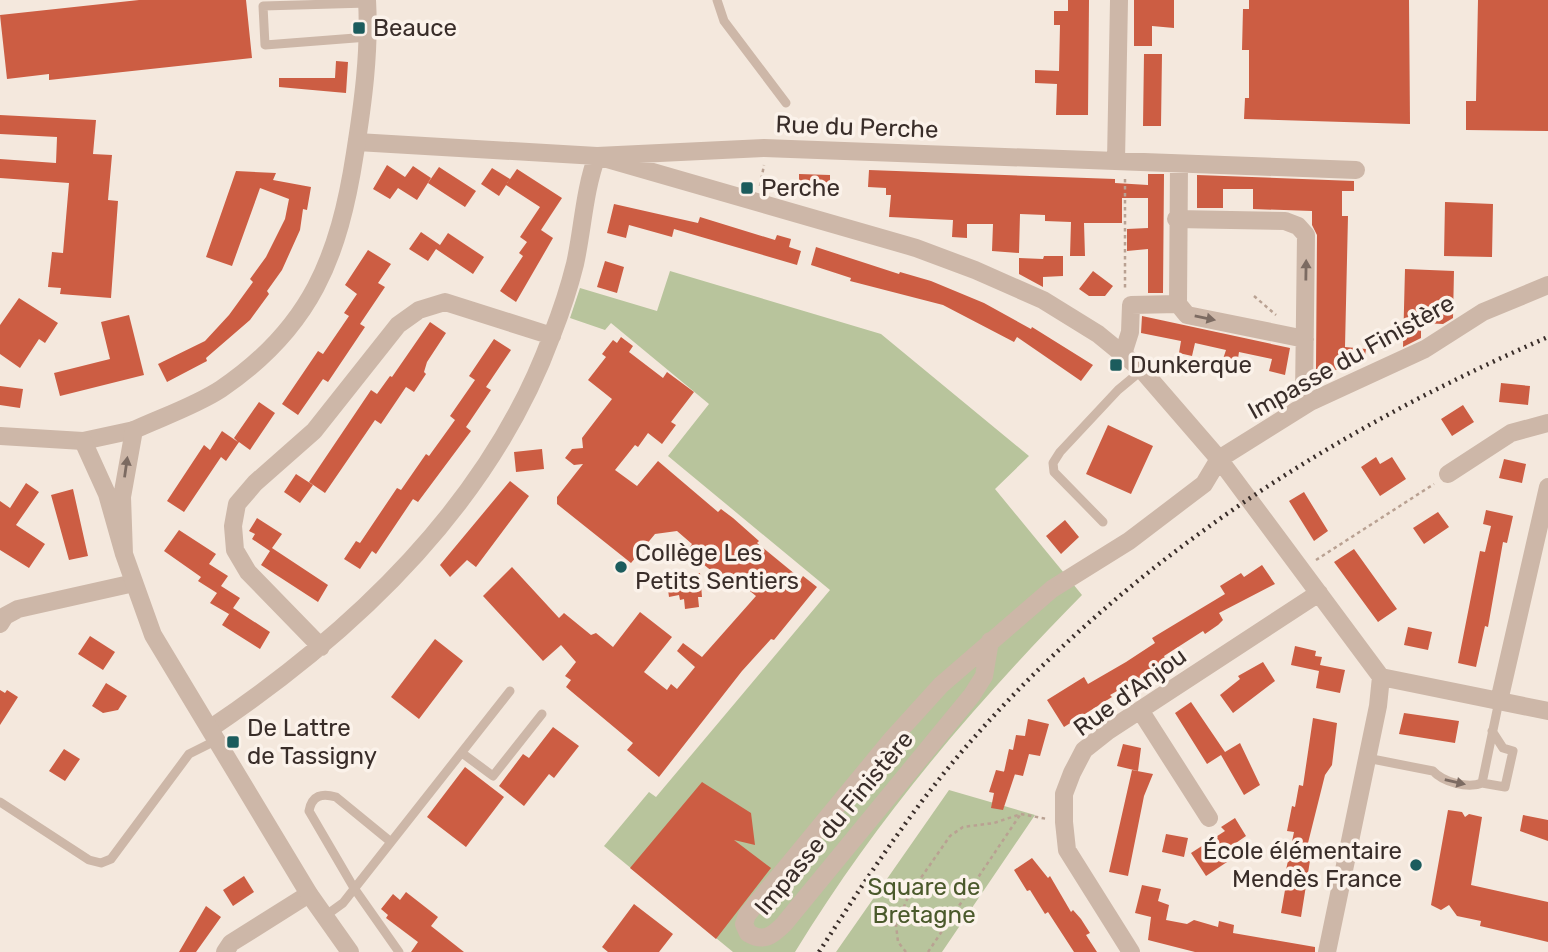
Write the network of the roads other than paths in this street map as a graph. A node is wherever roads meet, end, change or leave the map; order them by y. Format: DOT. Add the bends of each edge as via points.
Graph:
graph roads {
  1 [pos="717,0"];
  2 [pos="1119,0"];
  3 [pos="368,1"];
  4 [pos="368,37"];
  5 [pos="786,103"];
  6 [pos="357,142"];
  7 [pos="597,156"];
  8 [pos="1121,162"];
  9 [pos="1179,164"];
  10 [pos="1356,170"];
  11 [pos="1176,219"];
  12 [pos="1548,285"];
  13 [pos="1178,304"];
  14 [pos="552,337"];
  15 [pos="1304,339"];
  16 [pos="1123,354"];
  17 [pos="1142,370"];
  18 [pos="1310,402"];
  19 [pos="1548,423"];
  20 [pos="134,430"];
  21 [pos="0,436"];
  22 [pos="83,441"];
  23 [pos="1219,459"];
  24 [pos="1448,474"];
  25 [pos="1548,487"];
  26 [pos="1103,522"];
  27 [pos="124,554"];
  28 [pos="134,583"];
  29 [pos="1319,593"];
  30 [pos="0,624"];
  31 [pos="990,641"];
  32 [pos="321,647"];
  33 [pos="1381,677"];
  34 [pos="510,691"];
  35 [pos="1499,701"];
  36 [pos="1140,710"];
  37 [pos="1548,712"];
  38 [pos="542,715"];
  39 [pos="1492,731"];
  40 [pos="214,734"];
  41 [pos="462,753"];
  42 [pos="1367,758"];
  43 [pos="1482,783"];
  44 [pos="0,802"];
  45 [pos="1209,818"];
  46 [pos="391,842"];
  47 [pos="355,888"];
  48 [pos="309,894"];
  49 [pos="325,916"];
  50 [pos="225,952"];
  51 [pos="350,952"];
  52 [pos="399,952"];
  53 [pos="1131,952"];
  54 [pos="1327,952"];
  1 -- 5 [label="lane" via="724,21"];
  2 -- 8 [label="street"];
  3 -- 4 [label="street"];
  3 -- 4 [label="lane" via="263,6 265,45"];
  4 -- 6 [label="street"];
  6 -- 7 [label="street, Rue du Perche"];
  6 -- 20 [label="street" via="337,242 296,320 264,355 219,390"];
  7 -- 8 [label="street, Rue du Perche" via="764,148"];
  7 -- 14 [label="street" via="574,265"];
  7 -- 16 [label="street" via="916,248 975,270 1043,300"];
  8 -- 9 [label="street, Rue du Perche"];
  9 -- 10 [label="street, Rue du Perche"];
  9 -- 11 [label="street"];
  11 -- 13 [label="street"];
  15 -- 11 [label="street, one-way" via="1306,235 1298,226 1285,221"];
  12 -- 18 [label="street, Impasse du Finistère" via="1483,312 1425,349"];
  13 -- 15 [label="street, one-way" via="1186,314"];
  13 -- 16 [label="street" via="1131,305"];
  14 -- 32 [label="street" via="492,456 445,521"];
  14 -- 32 [label="street" via="445,302 419,310 398,326 314,431 254,483 237,504 235,550 248,572"];
  15 -- 18 [label="street" via="1304,394"];
  16 -- 17 [label="street"];
  17 -- 23 [label="street"];
  17 -- 26 [label="lane" via="1118,390 1053,463 1054,472"];
  18 -- 23 [label="street, Impasse du Finistère"];
  19 -- 24 [label="street" via="1511,433"];
  20 -- 22 [label="street"];
  27 -- 20 [label="street, one-way" via="122,497"];
  21 -- 22 [label="street"];
  22 -- 27 [label="street" via="107,494"];
  23 -- 29 [label="street"];
  23 -- 31 [label="street, Impasse du Finistère" via="1204,484 1129,541 1052,589"];
  25 -- 35 [label="street"];
  27 -- 28 [label="street"];
  28 -- 30 [label="street" via="19,609"];
  28 -- 40 [label="street" via="153,635"];
  29 -- 33 [label="street"];
  29 -- 36 [label="street, Rue d'Anjou"];
  31 -- 31 [label="street, Impasse du Finistère" via="891,739 747,915 748,933 762,939 785,924 971,695 984,676"];
  32 -- 40 [label="street"];
  33 -- 35 [label="street"];
  33 -- 42 [label="street"];
  34 -- 41 [label="lane"];
  35 -- 37 [label="street"];
  35 -- 39 [label="lane"];
  36 -- 45 [label="street"];
  36 -- 53 [label="street, Rue d'Anjou" via="1084,750 1064,794 1067,850"];
  38 -- 41 [label="lane" via="494,776"];
  39 -- 43 [label="lane"];
  39 -- 43 [label="lane" via="1503,748 1513,751 1505,787"];
  40 -- 44 [label="lane" via="189,754 111,859 101,863 89,860"];
  40 -- 48 [label="street"];
  41 -- 46 [label="lane"];
  42 -- 43 [label="lane, one-way" via="1433,771 1440,778 1474,786"];
  42 -- 54 [label="street"];
  46 -- 47 [label="lane"];
  46 -- 47 [label="lane" via="336,797 325,793 316,797 309,811"];
  47 -- 49 [label="lane"];
  47 -- 52 [label="lane"];
  48 -- 49 [label="street"];
  48 -- 50 [label="street" via="231,943"];
  49 -- 51 [label="street"];
}
